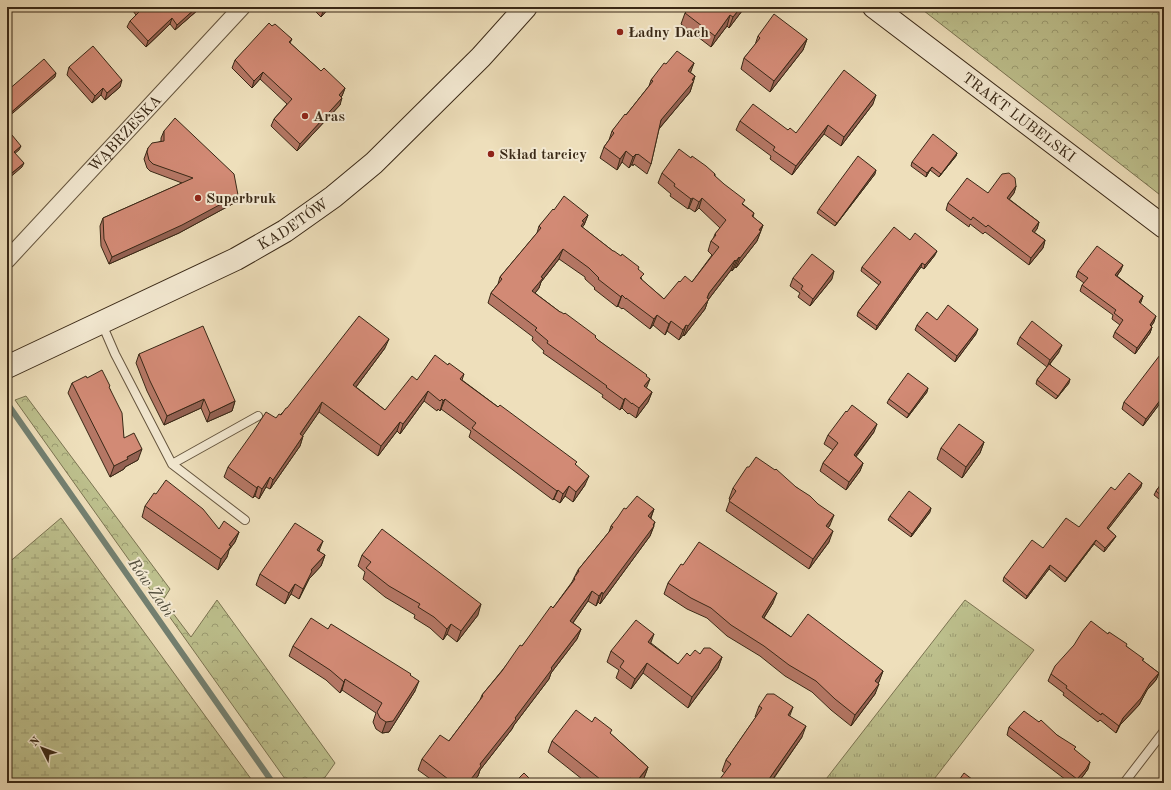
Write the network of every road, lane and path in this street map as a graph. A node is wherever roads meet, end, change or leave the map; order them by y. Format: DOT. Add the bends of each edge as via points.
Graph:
graph roads {
  1 [pos="242,7"];
  2 [pos="526,7"];
  3 [pos="874,7"];
  4 [pos="1164,227"];
  5 [pos="7,260"];
  6 [pos="102,323"];
  7 [pos="7,367"];
  8 [pos="258,416"];
  9 [pos="172,464"];
  10 [pos="245,520"];
  11 [pos="1164,731"];
  12 [pos="1124,783"];
  1 -- 5 [label="street, WĄBRZESKA"];
  2 -- 6 [label="street, KADETÓW" via="417,122 333,197 285,231 236,259"];
  3 -- 4 [label="street, TRAKT LUBELSKI"];
  6 -- 7 [label="street, KADETÓW"];
  6 -- 9 [label="lane" via="115,354"];
  8 -- 9 [label="lane"];
  9 -- 10 [label="lane"];
  11 -- 12 [label="lane"];
}
